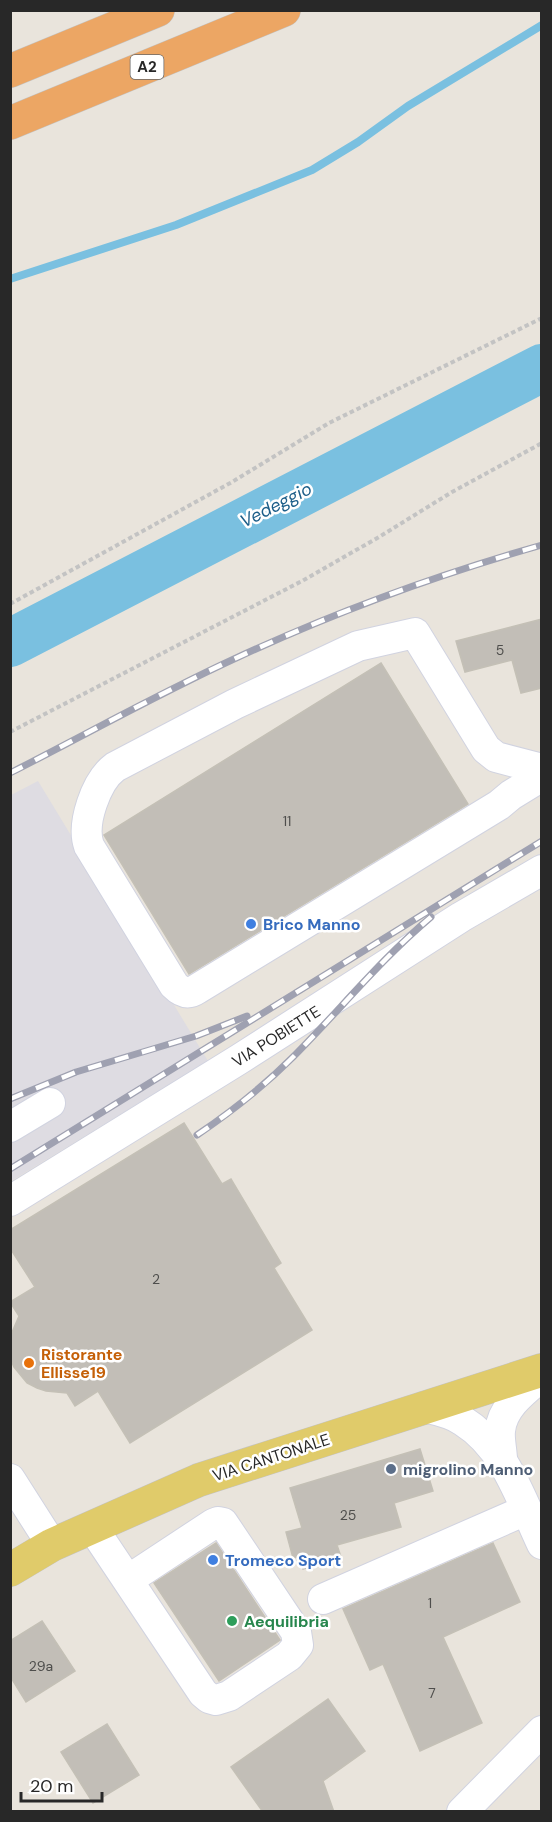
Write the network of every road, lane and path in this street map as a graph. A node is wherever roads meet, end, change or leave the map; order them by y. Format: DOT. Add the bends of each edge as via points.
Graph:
graph roads {
  1 [pos="158,10"];
  2 [pos="284,10"];
  3 [pos="10,71"];
  4 [pos="10,123"];
  5 [pos="542,318"];
  6 [pos="542,443"];
  7 [pos="10,604"];
  8 [pos="10,732"];
  9 [pos="542,769"];
  10 [pos="542,776"];
  11 [pos="542,870"];
  12 [pos="50,1103"];
  13 [pos="10,1127"];
  14 [pos="10,1201"];
  15 [pos="542,1370"];
  16 [pos="542,1376"];
  17 [pos="424,1407"];
  18 [pos="502,1460"];
  19 [pos="10,1479"];
  20 [pos="526,1510"];
  21 [pos="92,1527"];
  22 [pos="542,1544"];
  23 [pos="52,1545"];
  24 [pos="10,1570"];
  25 [pos="128,1580"];
  26 [pos="323,1599"];
  27 [pos="542,1731"];
  28 [pos="462,1812"];
  1 -- 3 [label="highway"];
  2 -- 4 [label="highway, A2"];
  5 -- 7 [label="path" via="329,423 232,482"];
  6 -- 8 [label="path" via="302,581"];
  9 -- 10 [label="street" via="496,757 486,749 415,633 358,646 115,767 99,785 86,837 174,985 186,993"];
  11 -- 14 [label="street, VIA POBIETTE"];
  12 -- 13 [label="street"];
  15 -- 17 [label="main road, VIA CANTONALE"];
  16 -- 18 [label="street" via="512,1403 503,1420"];
  17 -- 18 [label="street" via="463,1421"];
  17 -- 21 [label="main road, VIA CANTONALE" via="199,1480"];
  18 -- 20 [label="street"];
  19 -- 23 [label="street"];
  20 -- 22 [label="street"];
  20 -- 26 [label="street"];
  21 -- 23 [label="main road, VIA CANTONALE"];
  21 -- 25 [label="street"];
  23 -- 24 [label="main road, VIA CANTONALE"];
  25 -- 25 [label="street" via="209,1698 229,1696 289,1656 298,1645 296,1632 223,1523 213,1524"];
  27 -- 28 [label="street"];
}
